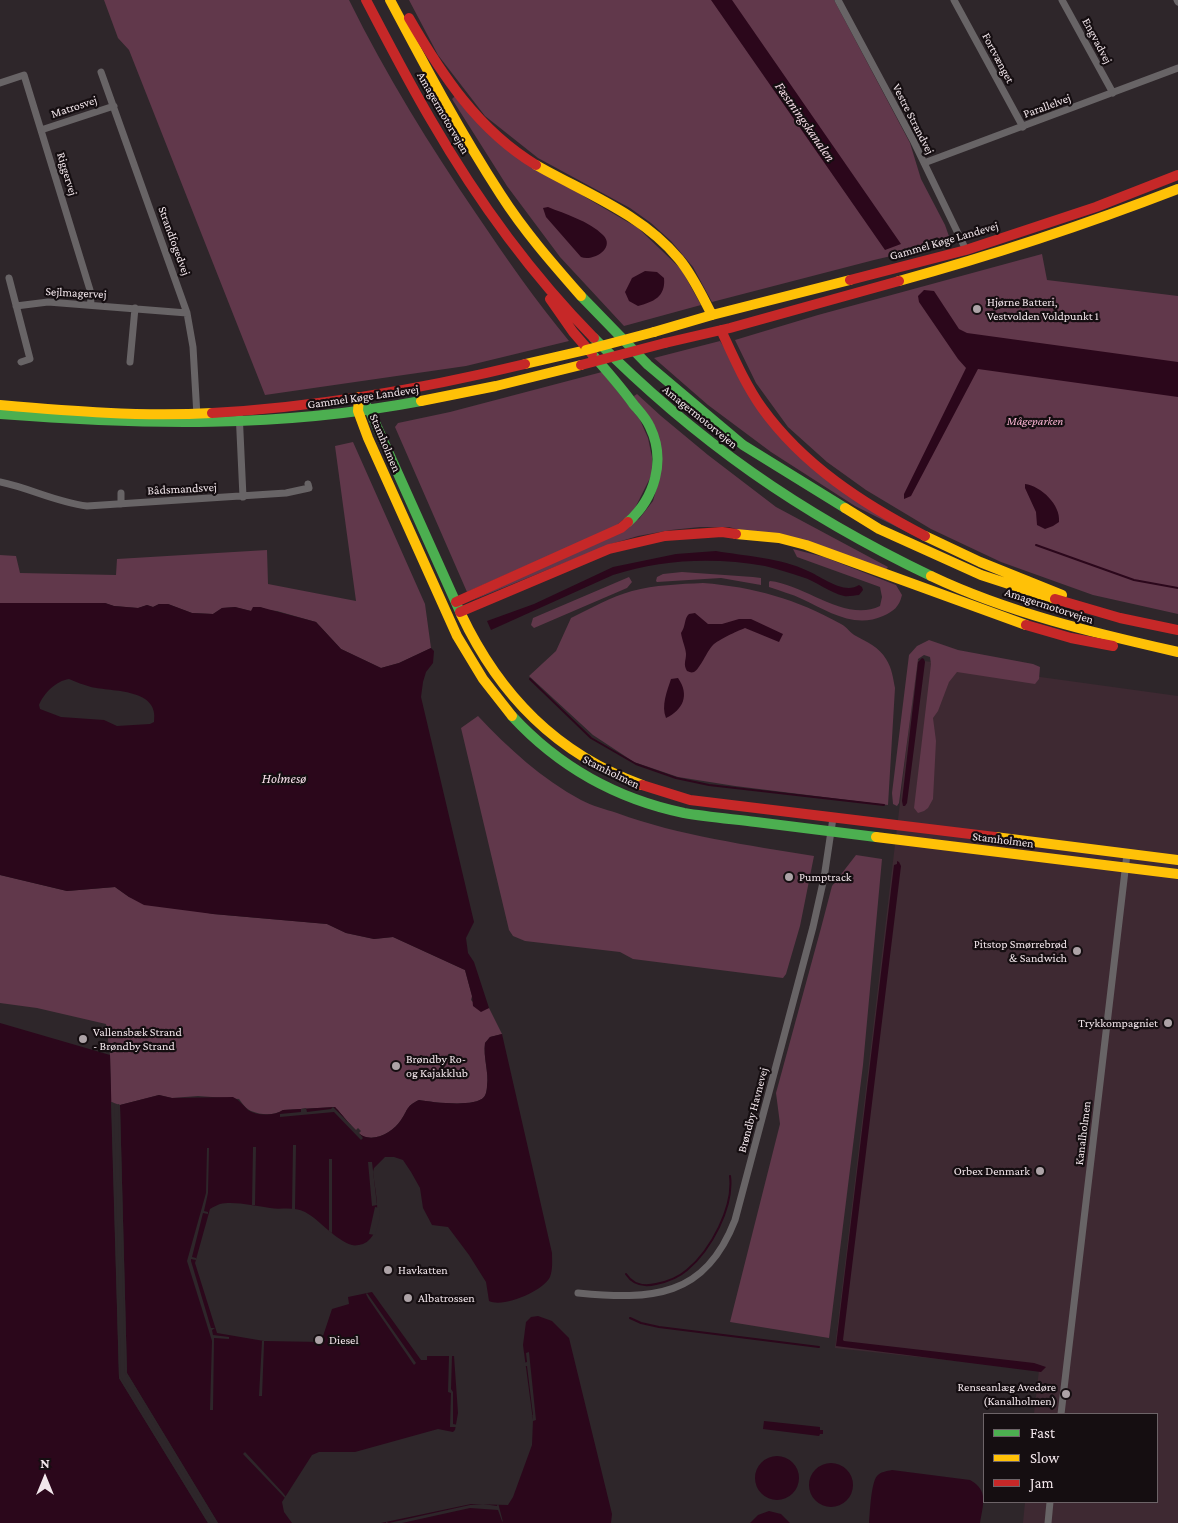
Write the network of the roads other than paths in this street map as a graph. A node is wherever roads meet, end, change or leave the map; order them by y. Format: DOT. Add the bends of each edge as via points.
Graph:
graph roads {
  1 [pos="366,0"];
  2 [pos="390,0"];
  3 [pos="398,0"];
  4 [pos="838,0"];
  5 [pos="954,0"];
  6 [pos="1062,0"];
  7 [pos="1178,68"];
  8 [pos="101,72"];
  9 [pos="0,83"];
  10 [pos="1113,94"];
  11 [pos="114,106"];
  12 [pos="1023,127"];
  13 [pos="41,130"];
  14 [pos="924,163"];
  15 [pos="1178,176"];
  16 [pos="1178,189"];
  17 [pos="966,250"];
  18 [pos="526,261"];
  19 [pos="9,278"];
  20 [pos="91,304"];
  21 [pos="16,306"];
  22 [pos="135,308"];
  23 [pos="187,313"];
  24 [pos="712,315"];
  25 [pos="721,330"];
  26 [pos="21,362"];
  27 [pos="130,362"];
  28 [pos="359,397"];
  29 [pos="0,405"];
  30 [pos="363,410"];
  31 [pos="239,411"];
  32 [pos="0,414"];
  33 [pos="197,419"];
  34 [pos="239,422"];
  35 [pos="0,482"];
  36 [pos="308,484"];
  37 [pos="121,493"];
  38 [pos="243,497"];
  39 [pos="121,504"];
  40 [pos="456,602"];
  41 [pos="446,612"];
  42 [pos="460,612"];
  43 [pos="1157,626"];
  44 [pos="1178,630"];
  45 [pos="1178,654"];
  46 [pos="833,818"];
  47 [pos="831,832"];
  48 [pos="1127,854"];
  49 [pos="1178,860"];
  50 [pos="1126,868"];
  51 [pos="1178,874"];
  52 [pos="578,1293"];
  53 [pos="1061,1413"];
  54 [pos="1050,1503"];
  55 [pos="1048,1523"];
  1 -- 18 [label="main road, Amagermotorvejen" via="441,138"];
  2 -- 43 [label="main road, Amagermotorvejen" via="462,134 502,197 549,259 596,313 694,406 743,445 879,529 981,575 1082,608"];
  3 -- 24 [label="main road" via="434,61 460,99 482,123 514,151 625,213 657,235 693,278"];
  4 -- 14 [label="street, Vestre Strandvej"];
  5 -- 12 [label="street, Fortvænget"];
  6 -- 10 [label="street, Engvadvej"];
  7 -- 10 [label="street, Parallelvej"];
  8 -- 11 [label="street, Strandfogedvej"];
  9 -- 13 [label="street, Riggervej" via="24,75"];
  10 -- 12 [label="street, Parallelvej"];
  11 -- 13 [label="street, Matrosvej"];
  11 -- 23 [label="street, Strandfogedvej"];
  12 -- 14 [label="street, Parallelvej"];
  13 -- 20 [label="street, Riggervej" via="90,290"];
  14 -- 17 [label="street, Vestre Strandvej"];
  15 -- 17 [label="main road, Gammel Køge Landevej"];
  16 -- 25 [label="main road, Gammel Køge Landevej" via="1098,220 984,257"];
  17 -- 24 [label="main road, Gammel Køge Landevej"];
  18 -- 40 [label="main road" via="565,323 645,417 656,446 656,478 643,506 620,528"];
  18 -- 45 [label="main road, Amagermotorvejen" via="590,335 638,382 716,447 813,514 870,547 962,590 1064,626"];
  19 -- 21 [label="street"];
  20 -- 21 [label="street, Sejlmagervej" via="48,302"];
  20 -- 22 [label="street, Sejlmagervej"];
  21 -- 26 [label="street" via="30,359"];
  22 -- 23 [label="street, Sejlmagervej"];
  22 -- 27 [label="street"];
  23 -- 33 [label="street, Strandfogedvej" via="193,347"];
  24 -- 25 [label="main road"];
  24 -- 28 [label="main road, Gammel Køge Landevej, bridge" via="464,380"];
  25 -- 30 [label="main road, Gammel Køge Landevej, bridge" via="463,394"];
  25 -- 43 [label="main road" via="763,408 803,453 839,484 892,518 984,563 1067,596"];
  28 -- 30 [label="main road, Stamholmen"];
  28 -- 31 [label="main road, Gammel Køge Landevej"];
  29 -- 33 [label="main road, Gammel Køge Landevej"];
  30 -- 34 [label="main road, Gammel Køge Landevej"];
  30 -- 40 [label="main road, Stamholmen"];
  30 -- 41 [label="main road, Stamholmen" via="368,438"];
  31 -- 33 [label="main road, Gammel Køge Landevej"];
  31 -- 34 [label="street"];
  32 -- 33 [label="main road, Gammel Køge Landevej" via="91,421"];
  33 -- 34 [label="main road, Gammel Køge Landevej"];
  34 -- 38 [label="street"];
  35 -- 39 [label="street, Bådsmandsvej" via="70,504"];
  36 -- 38 [label="street, Bådsmandsvej" via="309,488 286,493"];
  37 -- 39 [label="street"];
  38 -- 39 [label="street, Bådsmandsvej"];
  40 -- 41 [label="main road"];
  40 -- 42 [label="main road, Stamholmen"];
  41 -- 42 [label="main road"];
  41 -- 47 [label="main road, Stamholmen" via="468,658 512,717 546,749 592,780 649,804 685,813"];
  42 -- 45 [label="main road" via="610,550 665,536 722,532 806,545 1011,620 1071,638"];
  42 -- 46 [label="main road, Stamholmen" via="491,670 523,709 553,737 600,768 656,792 690,800"];
  43 -- 44 [label="main road, Amagermotorvejen"];
  46 -- 47 [label="street, Brøndby Havnevej"];
  46 -- 48 [label="main road, Stamholmen"];
  47 -- 50 [label="main road, Stamholmen"];
  47 -- 52 [label="street, Brøndby Havnevej" via="813,927 729,1237 707,1267 676,1288 640,1296"];
  48 -- 49 [label="main road, Stamholmen"];
  48 -- 50 [label="street, Kanalholmen"];
  50 -- 51 [label="main road, Stamholmen"];
  50 -- 53 [label="street, Kanalholmen"];
  54 -- 55 [label="street"];
}
